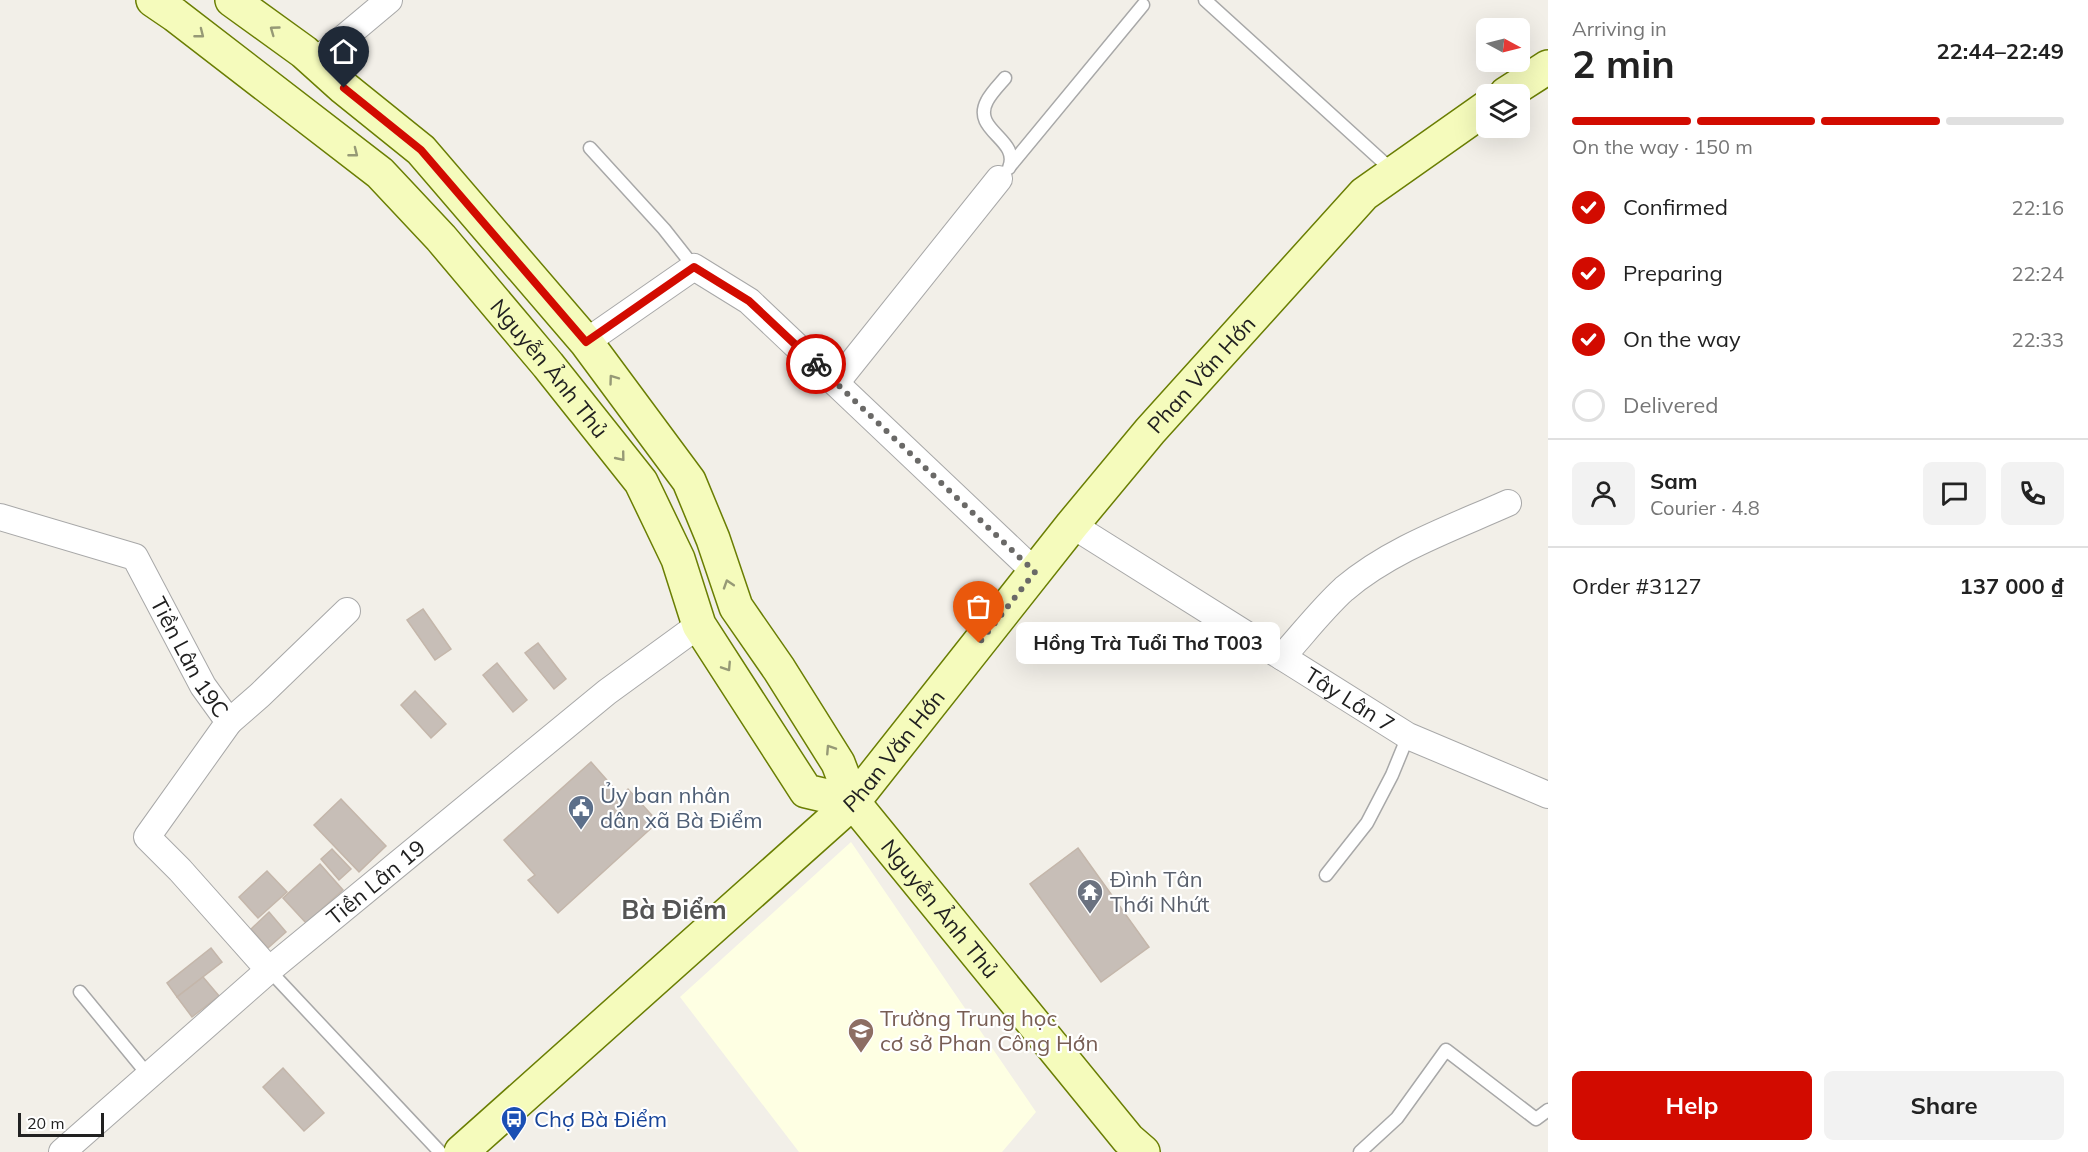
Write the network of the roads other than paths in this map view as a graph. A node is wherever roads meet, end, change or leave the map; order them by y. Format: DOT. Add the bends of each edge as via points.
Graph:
graph roads {
  1 [pos="153,0"];
  2 [pos="232,0"];
  3 [pos="389,0"];
  4 [pos="1205,0"];
  5 [pos="1143,5"];
  6 [pos="315,62"];
  7 [pos="1548,67"];
  8 [pos="1005,78"];
  9 [pos="1522,84"];
  10 [pos="1476,115"];
  11 [pos="590,148"];
  12 [pos="1005,173"];
  13 [pos="1395,173"];
  14 [pos="694,267"];
  15 [pos="586,342"];
  16 [pos="836,383"];
  17 [pos="1508,503"];
  18 [pos="0,517"];
  19 [pos="1072,525"];
  20 [pos="1035,572"];
  21 [pos="347,611"];
  22 [pos="699,625"];
  23 [pos="1282,657"];
  24 [pos="229,722"];
  25 [pos="1408,736"];
  26 [pos="1548,795"];
  27 [pos="853,802"];
  28 [pos="1326,875"];
  29 [pos="269,970"];
  30 [pos="80,993"];
  31 [pos="149,1076"];
  32 [pos="1548,1110"];
  33 [pos="1129,1148"];
  34 [pos="62,1152"];
  35 [pos="440,1152"];
  36 [pos="461,1152"];
  37 [pos="1360,1152"];
  1 -- 22 [label="main road, Nguyễn Ảnh Thủ, one-way" via="380,173 441,238 549,364 641,482 678,559"];
  6 -- 2 [label="main road, Nguyễn Ảnh Thủ, one-way"];
  3 -- 6 [label="street"];
  4 -- 13 [label="lane"];
  5 -- 12 [label="lane"];
  6 -- 15 [label="main road, Nguyễn Ảnh Thủ" via="421,150"];
  7 -- 9 [label="main road"];
  8 -- 12 [label="lane" via="987,100 984,113 990,129 1010,150 1012,159"];
  10 -- 13 [label="main road, Phan Văn Hớn"];
  11 -- 14 [label="lane"];
  12 -- 16 [label="street"];
  13 -- 19 [label="main road, Phan Văn Hớn" via="1364,194 1150,431"];
  14 -- 15 [label="street"];
  14 -- 16 [label="street" via="749,301"];
  27 -- 15 [label="main road, Nguyễn Ảnh Thủ, one-way" via="838,763 736,607 688,481"];
  16 -- 20 [label="street"];
  17 -- 23 [label="street" via="1375,566 1343,590"];
  18 -- 24 [label="street, Tiền Lân 19C" via="135,557 203,686"];
  19 -- 20 [label="main road, Phan Văn Hớn"];
  19 -- 23 [label="street, Tây Lân 7"];
  20 -- 27 [label="main road, Phan Văn Hớn"];
  21 -- 24 [label="street"];
  22 -- 27 [label="main road, Nguyễn Ảnh Thủ, one-way" via="806,791"];
  22 -- 29 [label="street, Tiền Lân 19" via="607,692"];
  23 -- 25 [label="street, Tây Lân 7"];
  24 -- 29 [label="street, Tiền Lân 19C" via="147,837"];
  25 -- 26 [label="street, Tây Lân 7"];
  25 -- 28 [label="lane" via="1367,823"];
  27 -- 33 [label="main road, Nguyễn Ảnh Thủ"];
  27 -- 36 [label="main road, Phan Văn Hớn"];
  29 -- 31 [label="street, Tiền Lân 19"];
  29 -- 35 [label="lane"];
  30 -- 31 [label="lane"];
  31 -- 34 [label="street, Tiền Lân 19"];
  32 -- 37 [label="lane" via="1536,1119 1446,1050 1397,1119"];
}
